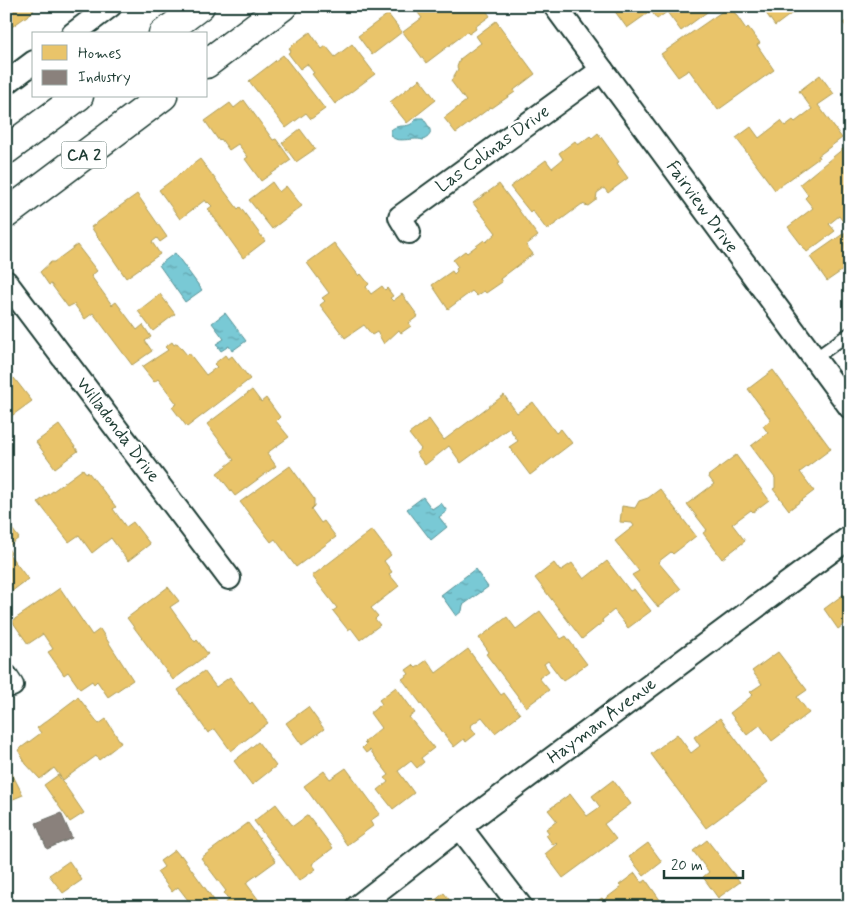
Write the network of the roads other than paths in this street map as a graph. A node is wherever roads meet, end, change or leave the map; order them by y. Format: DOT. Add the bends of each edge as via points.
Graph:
graph roads {
  1 [pos="110,6"];
  2 [pos="200,6"];
  3 [pos="283,6"];
  4 [pos="555,6"];
  5 [pos="75,32"];
  6 [pos="166,32"];
  7 [pos="208,62"];
  8 [pos="32,64"];
  9 [pos="602,70"];
  10 [pos="6,83"];
  11 [pos="76,98"];
  12 [pos="160,98"];
  13 [pos="6,150"];
  14 [pos="6,214"];
  15 [pos="409,232"];
  16 [pos="6,282"];
  17 [pos="850,333"];
  18 [pos="814,359"];
  19 [pos="850,407"];
  20 [pos="850,537"];
  21 [pos="230,578"];
  22 [pos="460,826"];
  23 [pos="357,907"];
  24 [pos="521,907"];
  1 -- 5 [label="street"];
  2 -- 6 [label="main road"];
  3 -- 7 [label="main road"];
  4 -- 9 [label="street, Fairview Drive"];
  8 -- 10 [label="street"];
  9 -- 15 [label="street, Las Colinas Drive" via="400,217"];
  9 -- 18 [label="street, Fairview Drive"];
  11 -- 13 [label="main road, CA 2"];
  12 -- 14 [label="main road, CA 2"];
  16 -- 21 [label="street, Willadonda Drive"];
  17 -- 18 [label="lane"];
  18 -- 19 [label="street, Fairview Drive"];
  20 -- 22 [label="street, Hayman Avenue"];
  22 -- 23 [label="street, Hayman Avenue"];
  22 -- 24 [label="street"];
}
